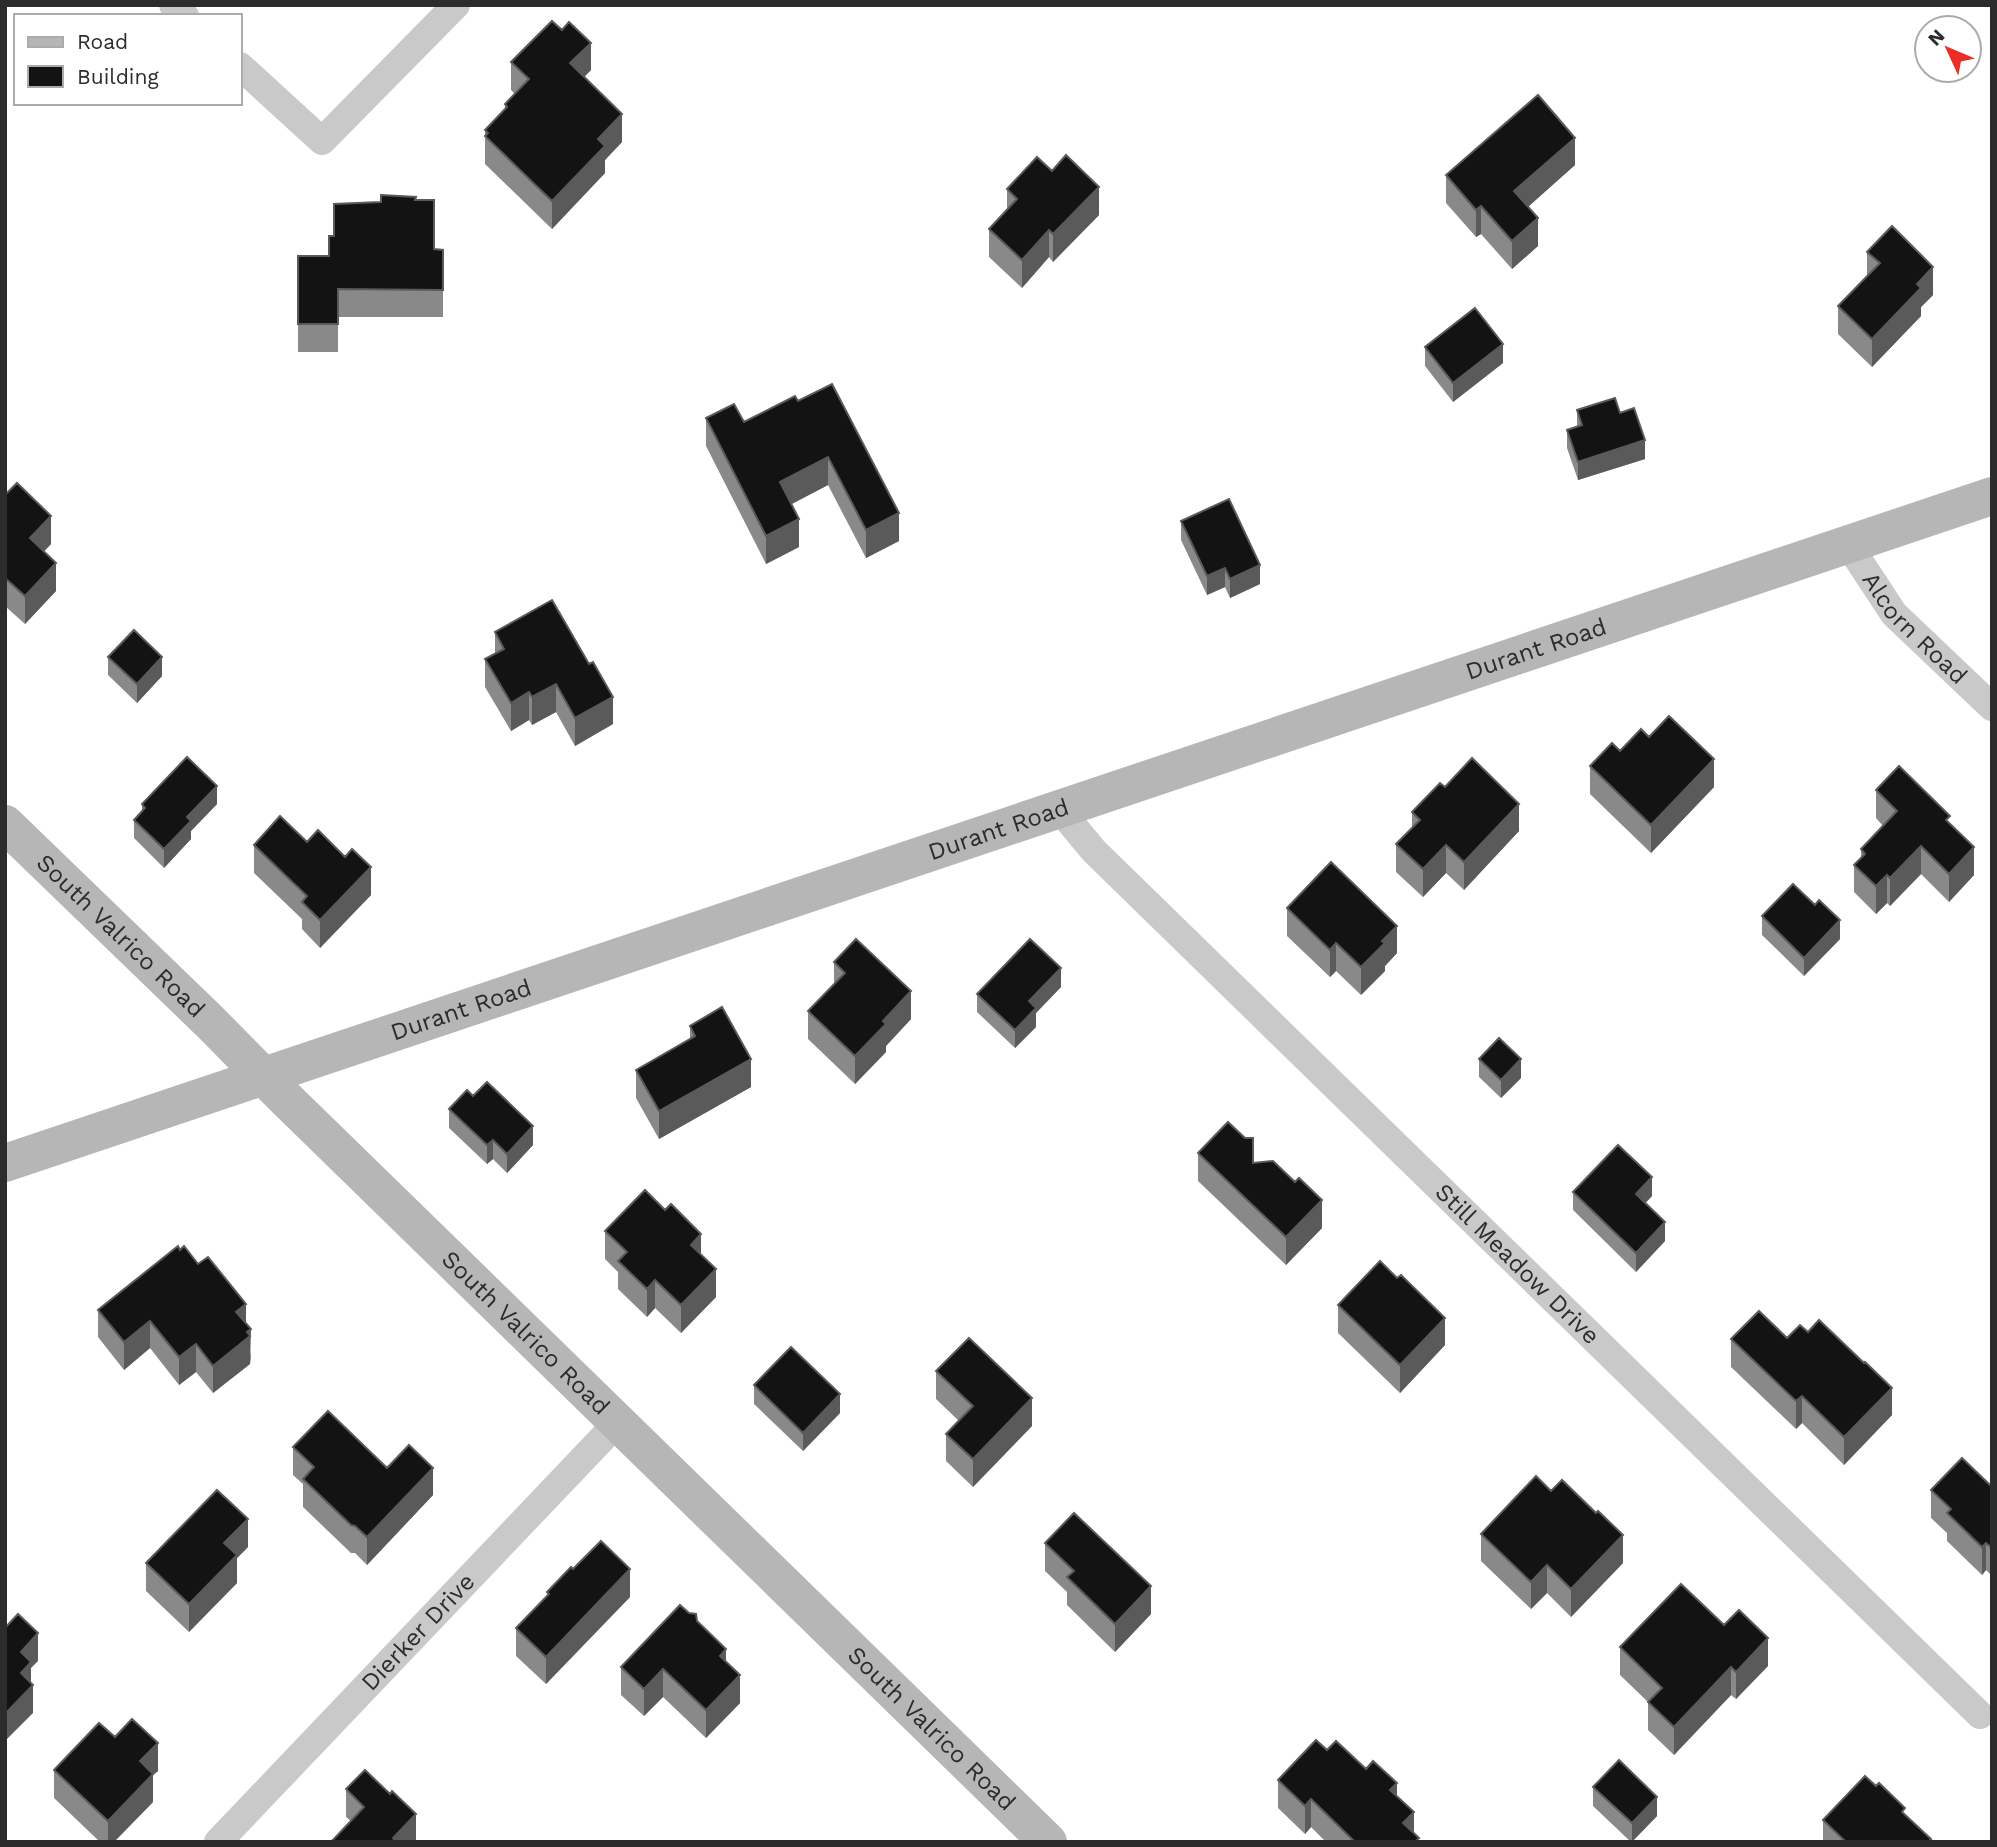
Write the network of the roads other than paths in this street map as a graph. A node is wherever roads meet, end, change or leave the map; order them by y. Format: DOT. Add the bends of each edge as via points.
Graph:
graph roads {
  1 [pos="456,5"];
  2 [pos="242,68"];
  3 [pos="1992,496"];
  4 [pos="1847,544"];
  5 [pos="1992,707"];
  6 [pos="1059,809"];
  7 [pos="5,824"];
  8 [pos="263,1077"];
  9 [pos="5,1163"];
  10 [pos="618,1422"];
  11 [pos="1980,1715"];
  12 [pos="218,1842"];
  13 [pos="1048,1842"];
  1 -- 2 [label="street" via="322,141"];
  3 -- 4 [label="street, Durant Road"];
  4 -- 5 [label="street, Alcorn Road" via="1894,614"];
  4 -- 6 [label="street, Durant Road"];
  6 -- 8 [label="street, Durant Road"];
  6 -- 11 [label="street, Still Meadow Drive" via="1104,861"];
  7 -- 8 [label="street, South Valrico Road"];
  8 -- 9 [label="street, Durant Road"];
  8 -- 10 [label="street, South Valrico Road"];
  10 -- 12 [label="street, Dierker Drive"];
  10 -- 13 [label="street, South Valrico Road"];
}
